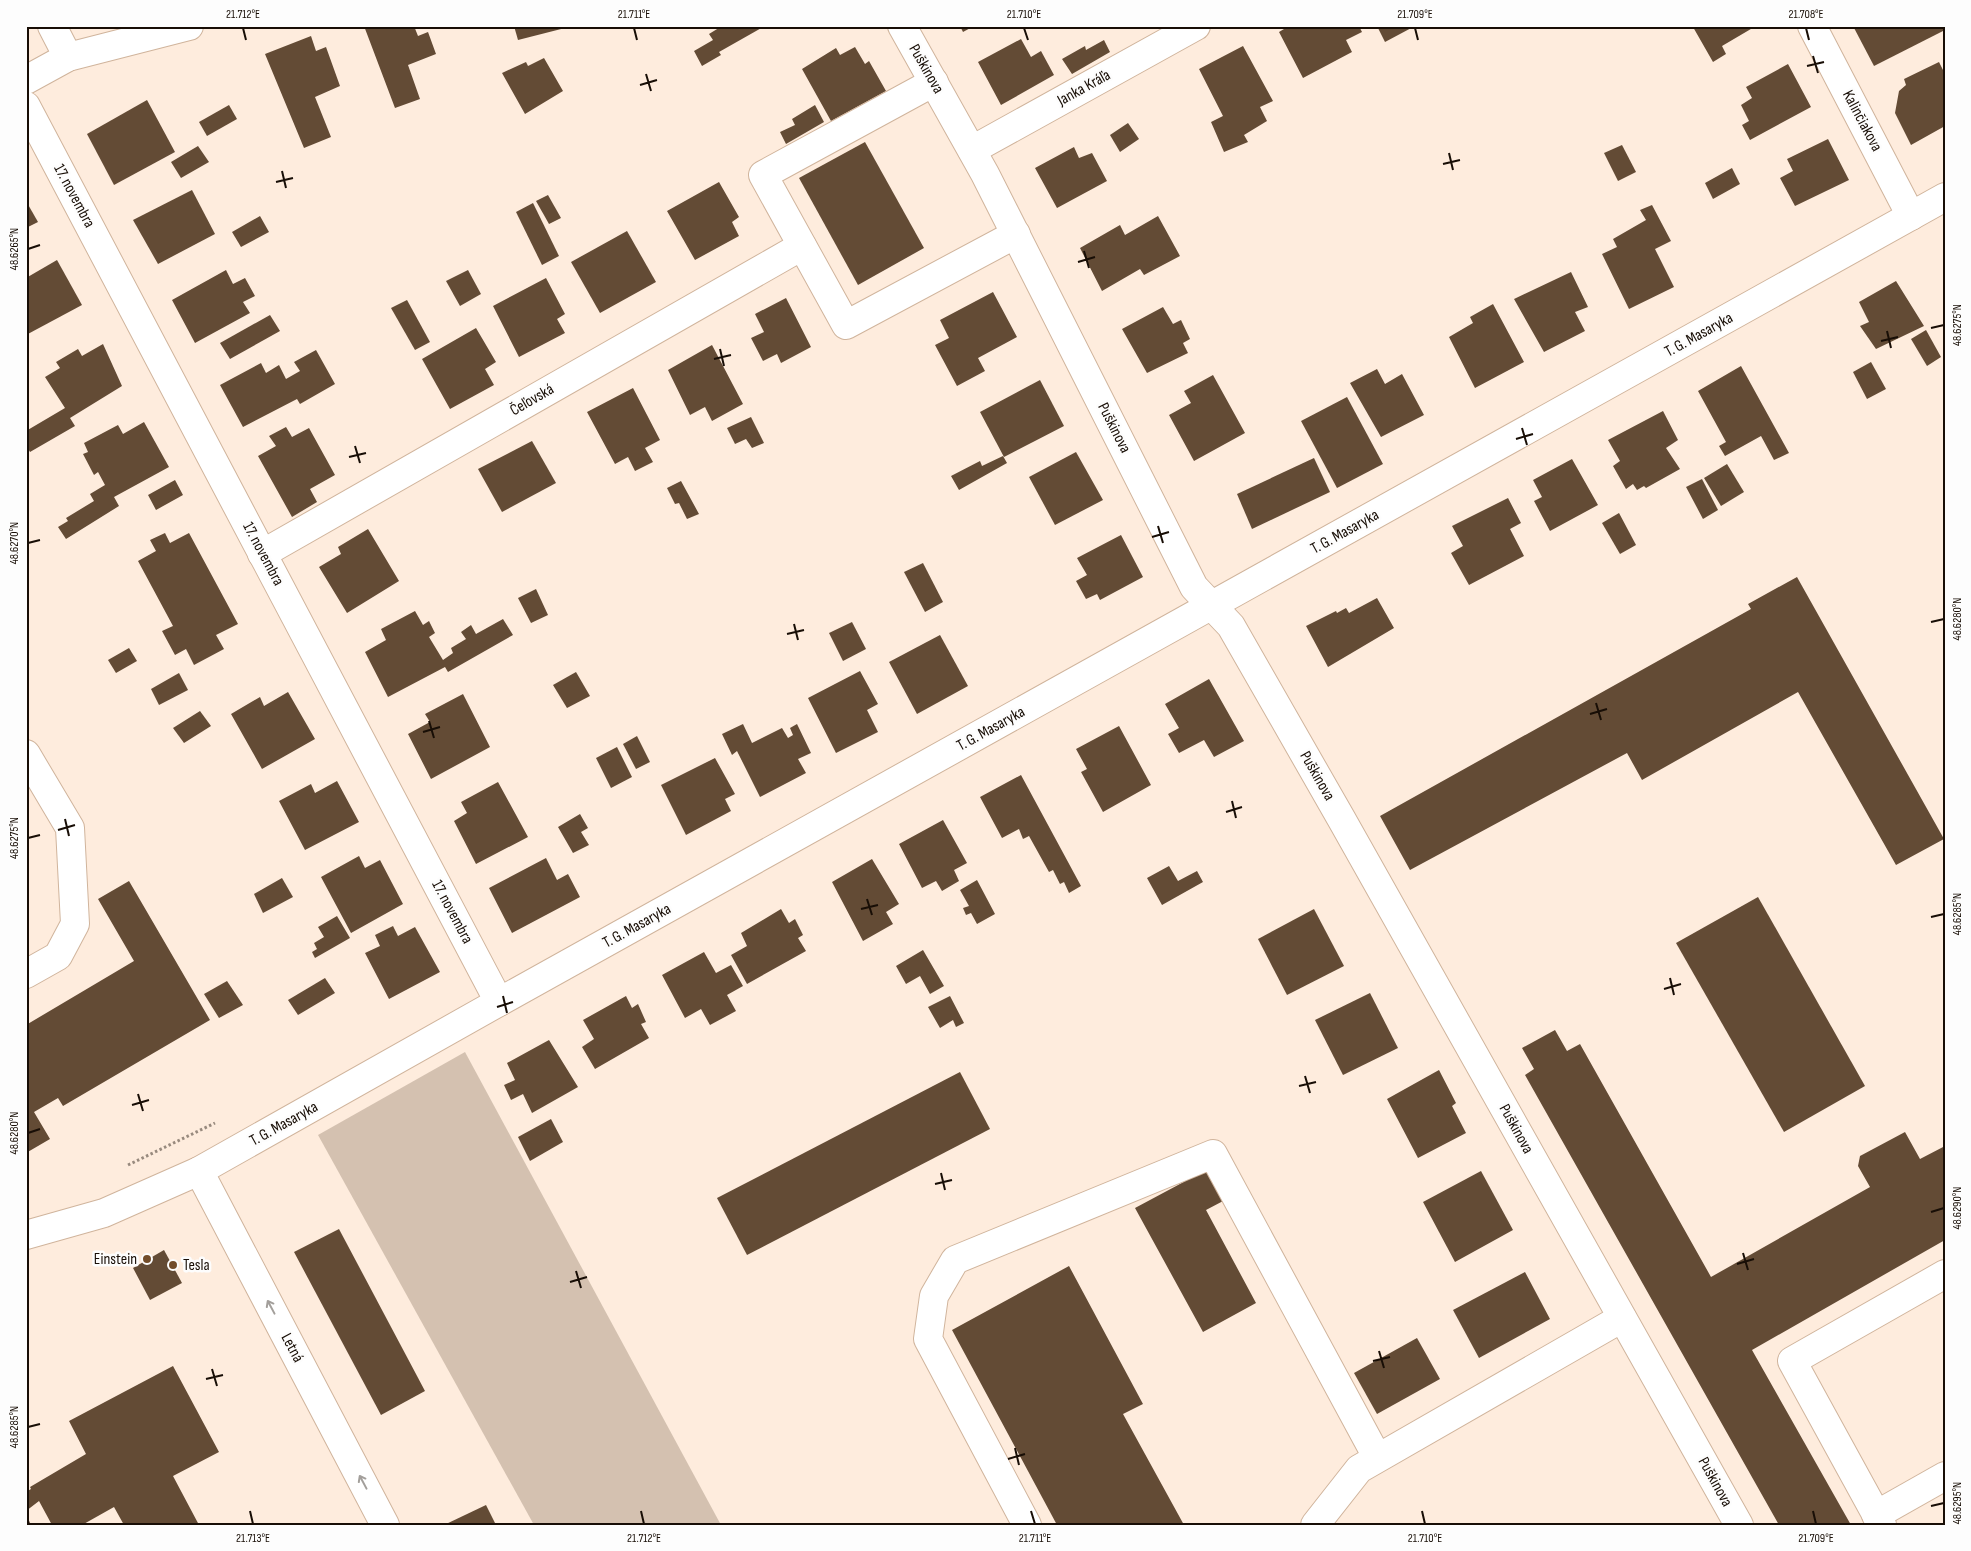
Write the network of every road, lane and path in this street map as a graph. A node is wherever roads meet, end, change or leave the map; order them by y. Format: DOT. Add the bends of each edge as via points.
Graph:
graph roads {
  1 [pos="52,26"];
  2 [pos="189,26"];
  3 [pos="902,26"];
  4 [pos="1196,26"];
  5 [pos="1812,26"];
  6 [pos="68,57"];
  7 [pos="26,80"];
  8 [pos="934,82"];
  9 [pos="26,106"];
  10 [pos="972,150"];
  11 [pos="1945,198"];
  12 [pos="1911,216"];
  13 [pos="1016,234"];
  14 [pos="802,246"];
  15 [pos="262,554"];
  16 [pos="1212,607"];
  17 [pos="26,754"];
  18 [pos="26,974"];
  19 [pos="499,1002"];
  20 [pos="216,1122"];
  21 [pos="126,1166"];
  22 [pos="199,1171"];
  23 [pos="26,1235"];
  24 [pos="1945,1274"];
  25 [pos="1622,1318"];
  26 [pos="1377,1457"];
  27 [pos="1945,1476"];
  28 [pos="1879,1520"];
  29 [pos="386,1525"];
  30 [pos="1027,1525"];
  31 [pos="1314,1525"];
  32 [pos="1739,1525"];
  1 -- 6 [label="street"];
  2 -- 6 [label="street"];
  3 -- 8 [label="street, Puškinova"];
  4 -- 10 [label="street, Janka Kráľa"];
  5 -- 12 [label="street, Kalinčiakova"];
  6 -- 7 [label="street"];
  8 -- 10 [label="street, Puškinova"];
  8 -- 14 [label="street" via="762,176"];
  9 -- 15 [label="street, 17. novembra"];
  10 -- 13 [label="street, Puškinova"];
  11 -- 12 [label="street, T. G. Masaryka"];
  12 -- 16 [label="street, T. G. Masaryka"];
  13 -- 14 [label="street" via="846,325"];
  13 -- 16 [label="street, Puškinova" via="1194,587"];
  14 -- 15 [label="street, Čeľovská"];
  15 -- 19 [label="street, 17. novembra"];
  16 -- 19 [label="street, T. G. Masaryka"];
  16 -- 25 [label="street, Puškinova" via="1231,626"];
  17 -- 18 [label="street" via="70,828 75,924 58,956"];
  19 -- 22 [label="street, T. G. Masaryka"];
  20 -- 21 [label="path"];
  22 -- 23 [label="street, T. G. Masaryka" via="104,1213"];
  29 -- 22 [label="street, Letná, one-way"];
  24 -- 28 [label="street" via="1792,1361"];
  25 -- 26 [label="street"];
  25 -- 32 [label="street, Puškinova"];
  26 -- 30 [label="street" via="1213,1154 955,1260 934,1296 928,1339"];
  26 -- 31 [label="street" via="1359,1469"];
  27 -- 28 [label="street"];
}
